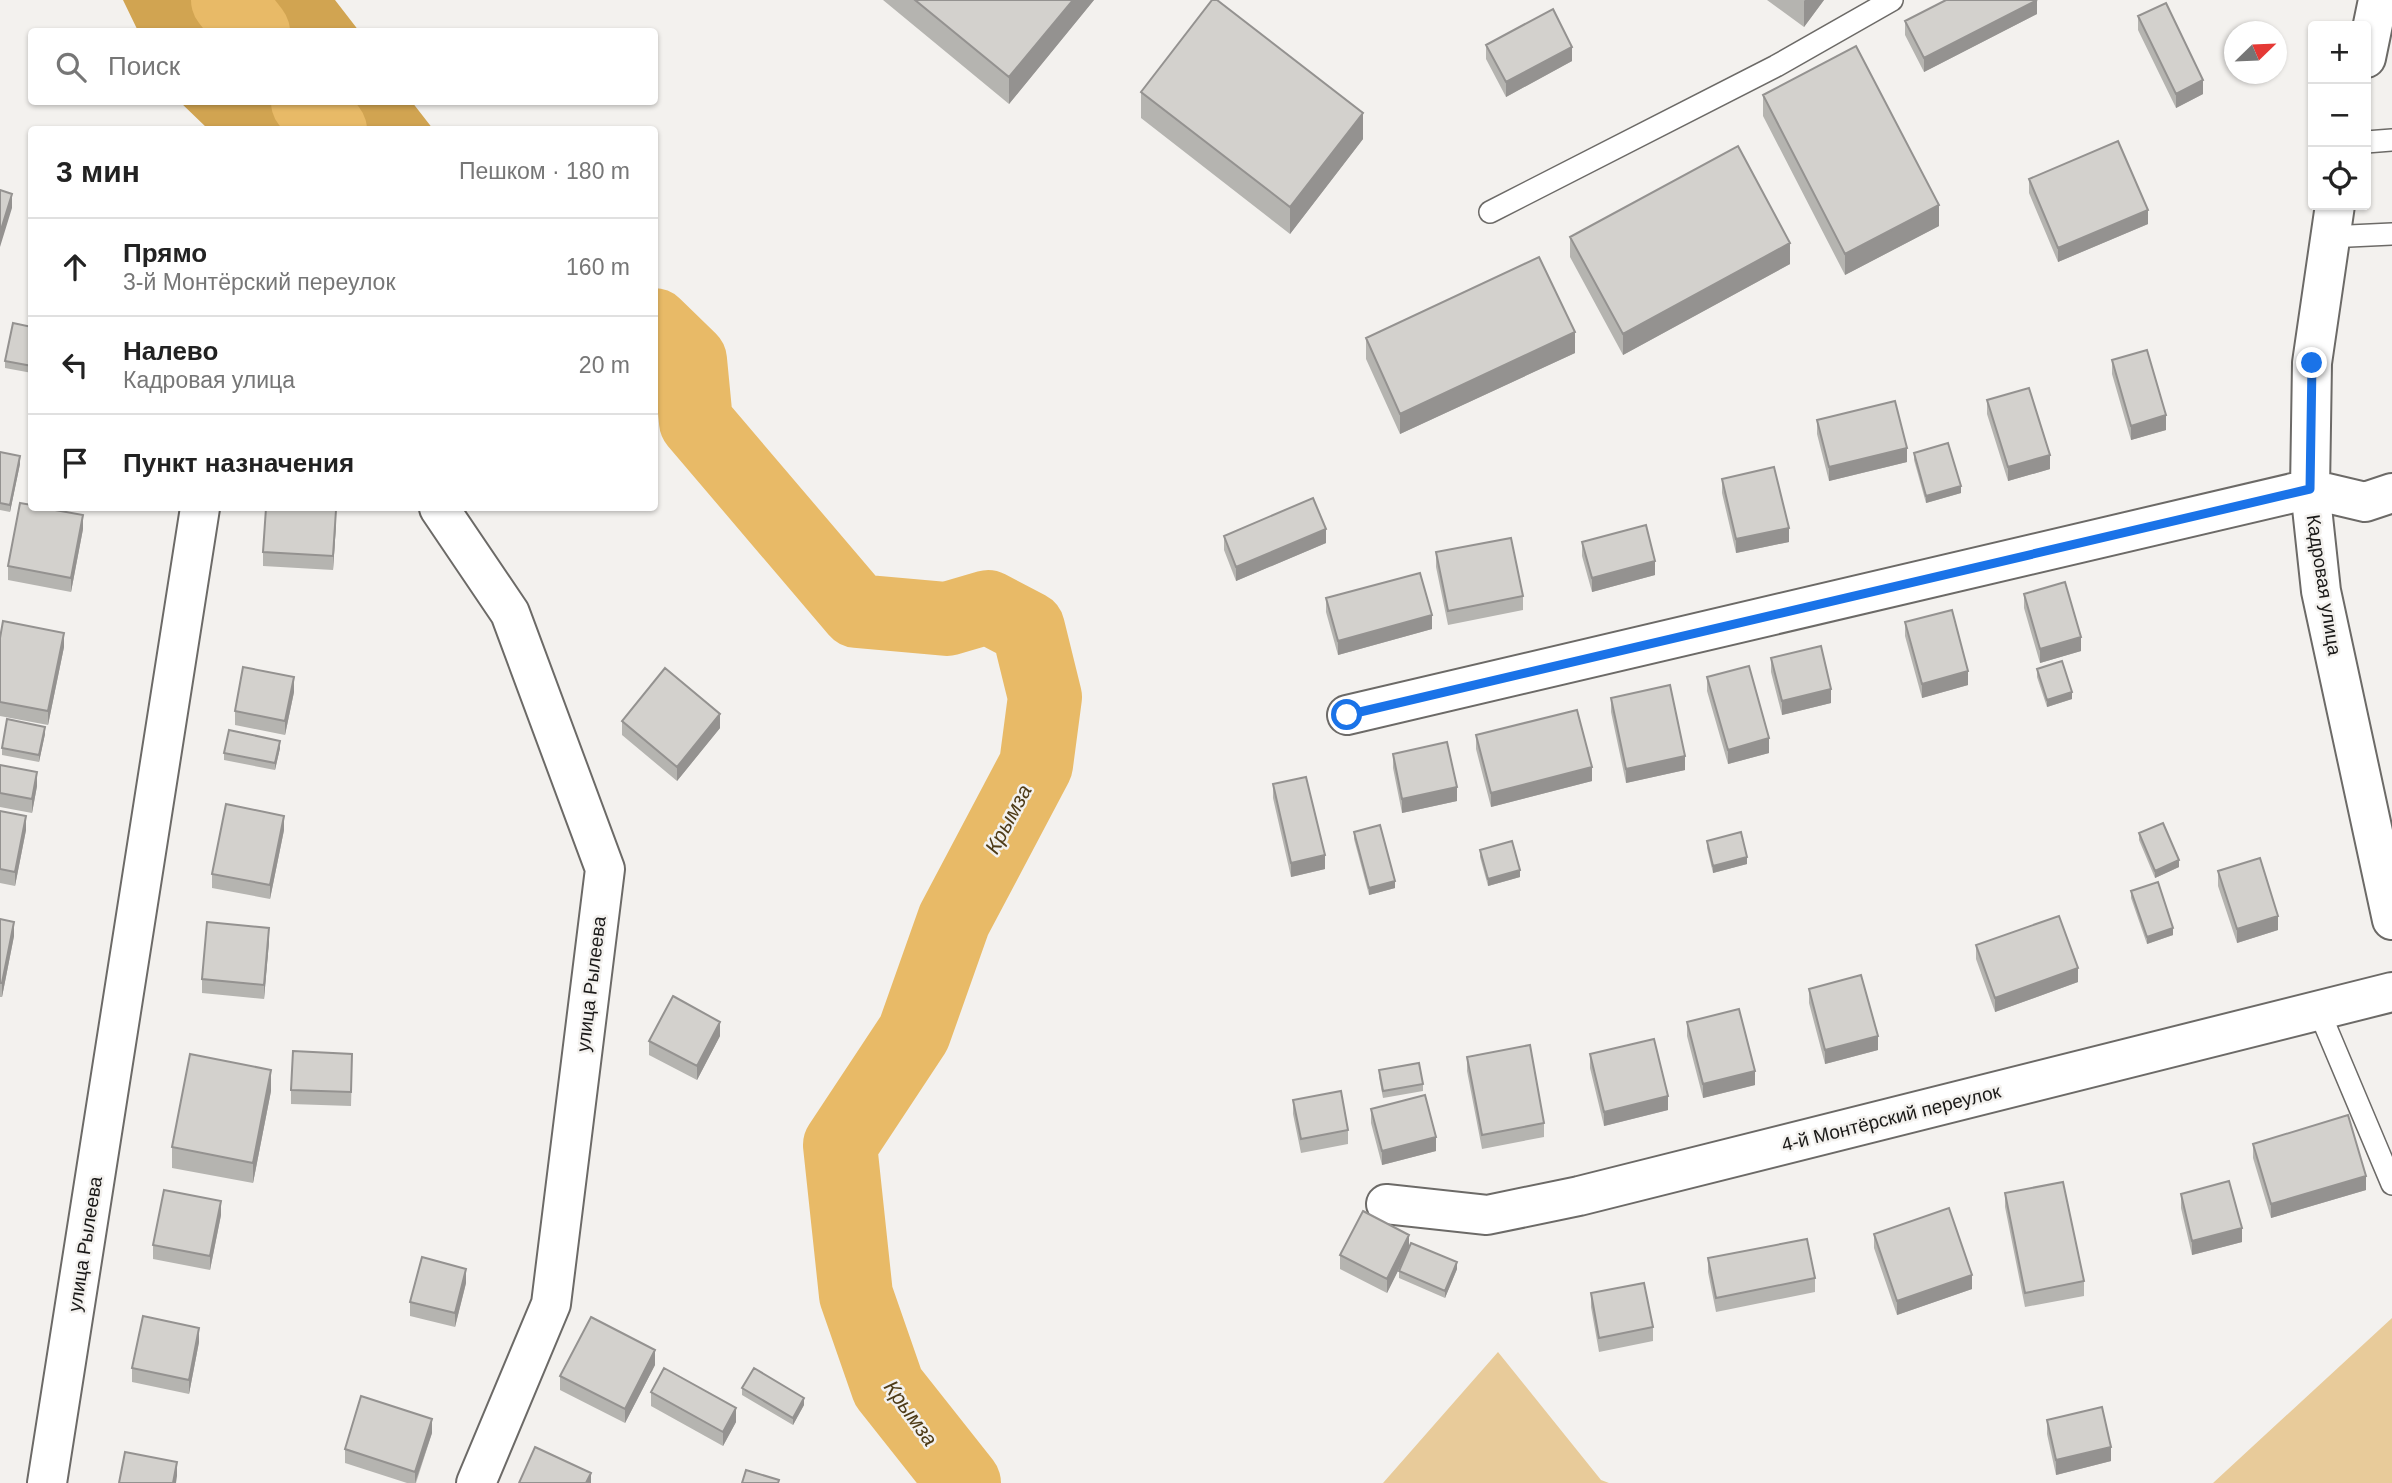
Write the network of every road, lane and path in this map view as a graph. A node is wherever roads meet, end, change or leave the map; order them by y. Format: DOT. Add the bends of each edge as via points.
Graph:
graph roads {
  1 [pos="1892,0"];
  2 [pos="2378,0"];
  3 [pos="2371,34"];
  4 [pos="2392,140"];
  5 [pos="2371,142"];
  6 [pos="1490,212"];
  7 [pos="2331,221"];
  8 [pos="2392,234"];
  9 [pos="2310,489"];
  10 [pos="2392,493"];
  11 [pos="200,511"];
  12 [pos="441,511"];
  13 [pos="1347,715"];
  14 [pos="2392,920"];
  15 [pos="2392,992"];
  16 [pos="2319,1011"];
  17 [pos="2392,1184"];
  18 [pos="1386,1204"];
  19 [pos="47,1483"];
  20 [pos="476,1483"];
  1 -- 6 [label="lane" via="1776,66"];
  2 -- 3 [label="street"];
  4 -- 5 [label="lane"];
  7 -- 8 [label="lane"];
  7 -- 9 [label="street, Кадровая улица" via="2312,363"];
  9 -- 10 [label="street" via="2365,502"];
  9 -- 13 [label="street"];
  9 -- 14 [label="street, Кадровая улица" via="2320,591"];
  11 -- 19 [label="street, улица Рылеева"];
  12 -- 20 [label="street, улица Рылеева" via="510,613 606,869 551,1304"];
  15 -- 16 [label="street, 4-й Монтёрский переулок"];
  16 -- 17 [label="lane"];
  16 -- 18 [label="street, 4-й Монтёрский переулок" via="1500,1213"];
}
